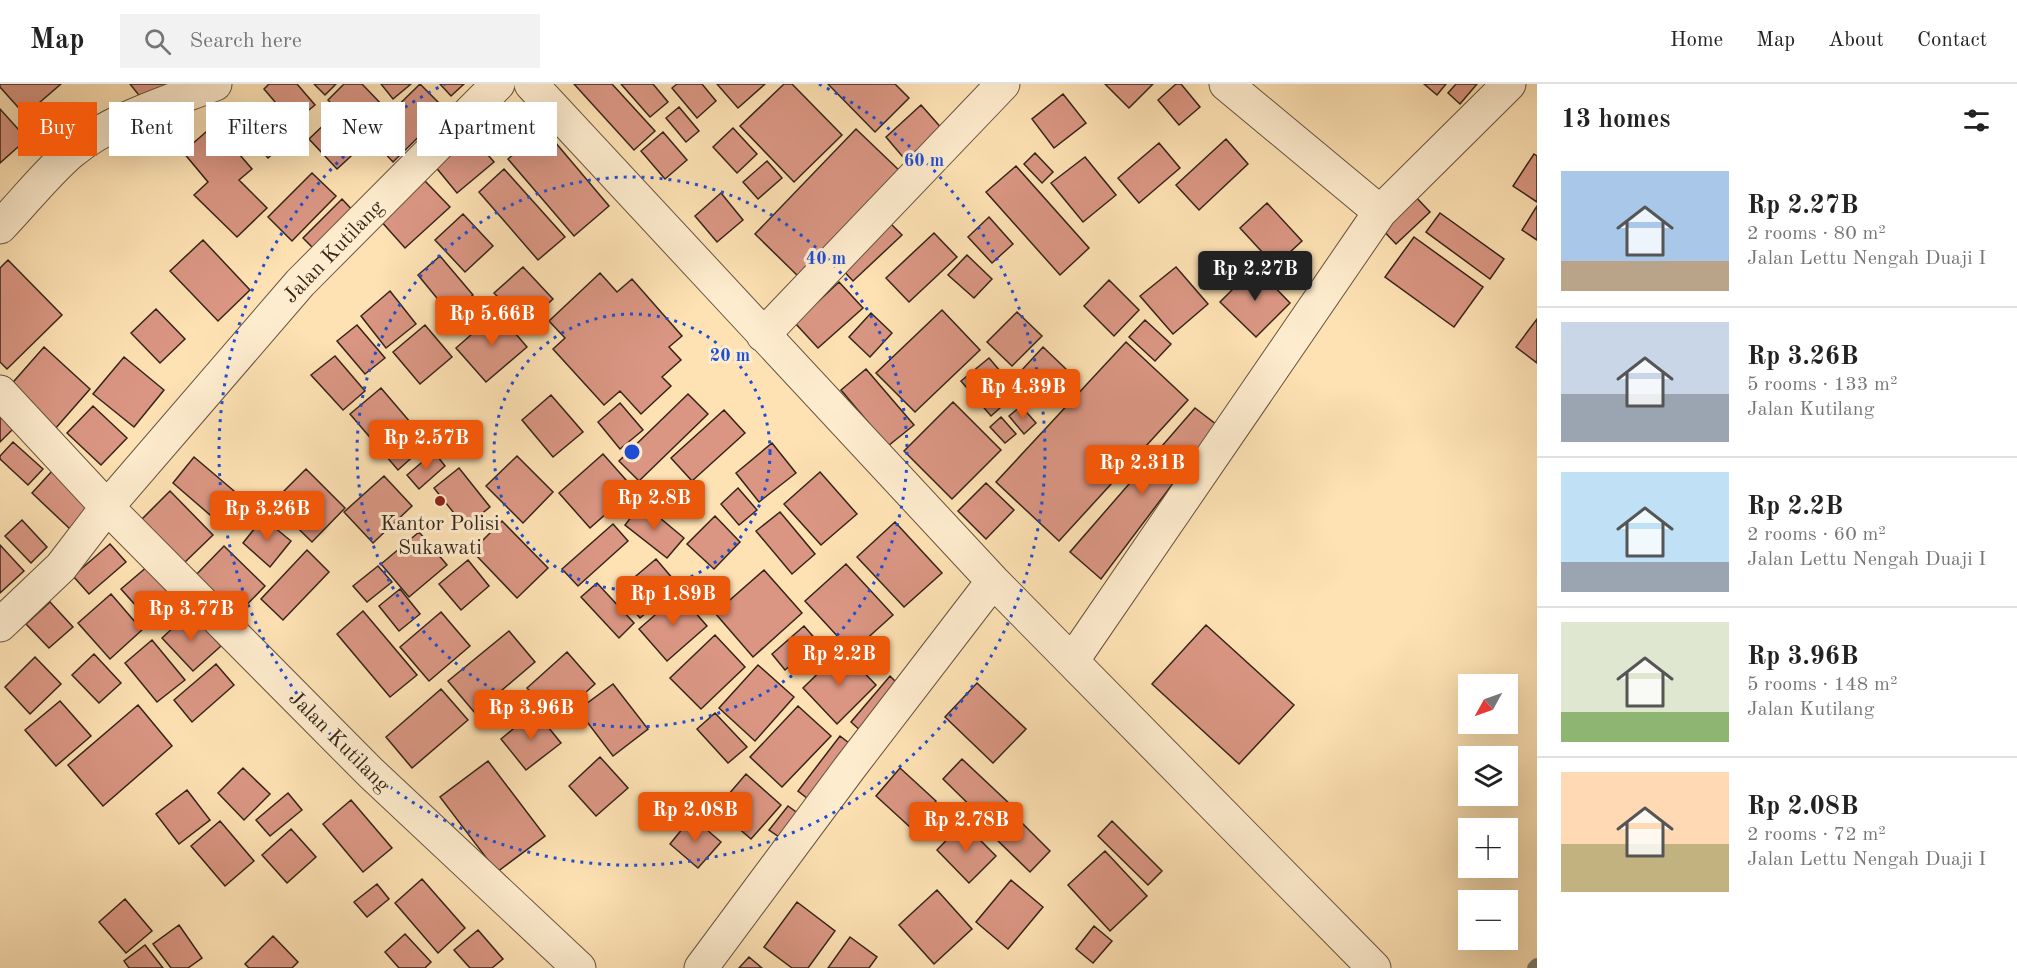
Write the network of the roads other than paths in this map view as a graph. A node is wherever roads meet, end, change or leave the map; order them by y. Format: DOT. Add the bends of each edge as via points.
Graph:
graph roads {
  1 [pos="215,84"];
  2 [pos="498,84"];
  3 [pos="531,84"];
  4 [pos="1004,84"];
  5 [pos="1226,84"];
  6 [pos="1509,84"];
  7 [pos="1380,212"];
  8 [pos="0,227"];
  9 [pos="763,335"];
  10 [pos="0,392"];
  11 [pos="107,507"];
  12 [pos="993,581"];
  13 [pos="0,625"];
  14 [pos="1072,661"];
  15 [pos="1367,962"];
  16 [pos="579,968"];
  17 [pos="701,968"];
  1 -- 8 [label="street" via="98,134 70,154"];
  2 -- 11 [label="street, Jalan Kutilang" via="300,283"];
  3 -- 9 [label="street"];
  4 -- 9 [label="street"];
  5 -- 7 [label="street"];
  6 -- 7 [label="street"];
  7 -- 14 [label="street"];
  9 -- 12 [label="street"];
  10 -- 11 [label="street"];
  11 -- 13 [label="street, Jalan Kutilang" via="61,567"];
  11 -- 16 [label="street, Jalan Kutilang" via="371,773"];
  12 -- 14 [label="street"];
  12 -- 17 [label="street"];
  14 -- 15 [label="street"];
}
